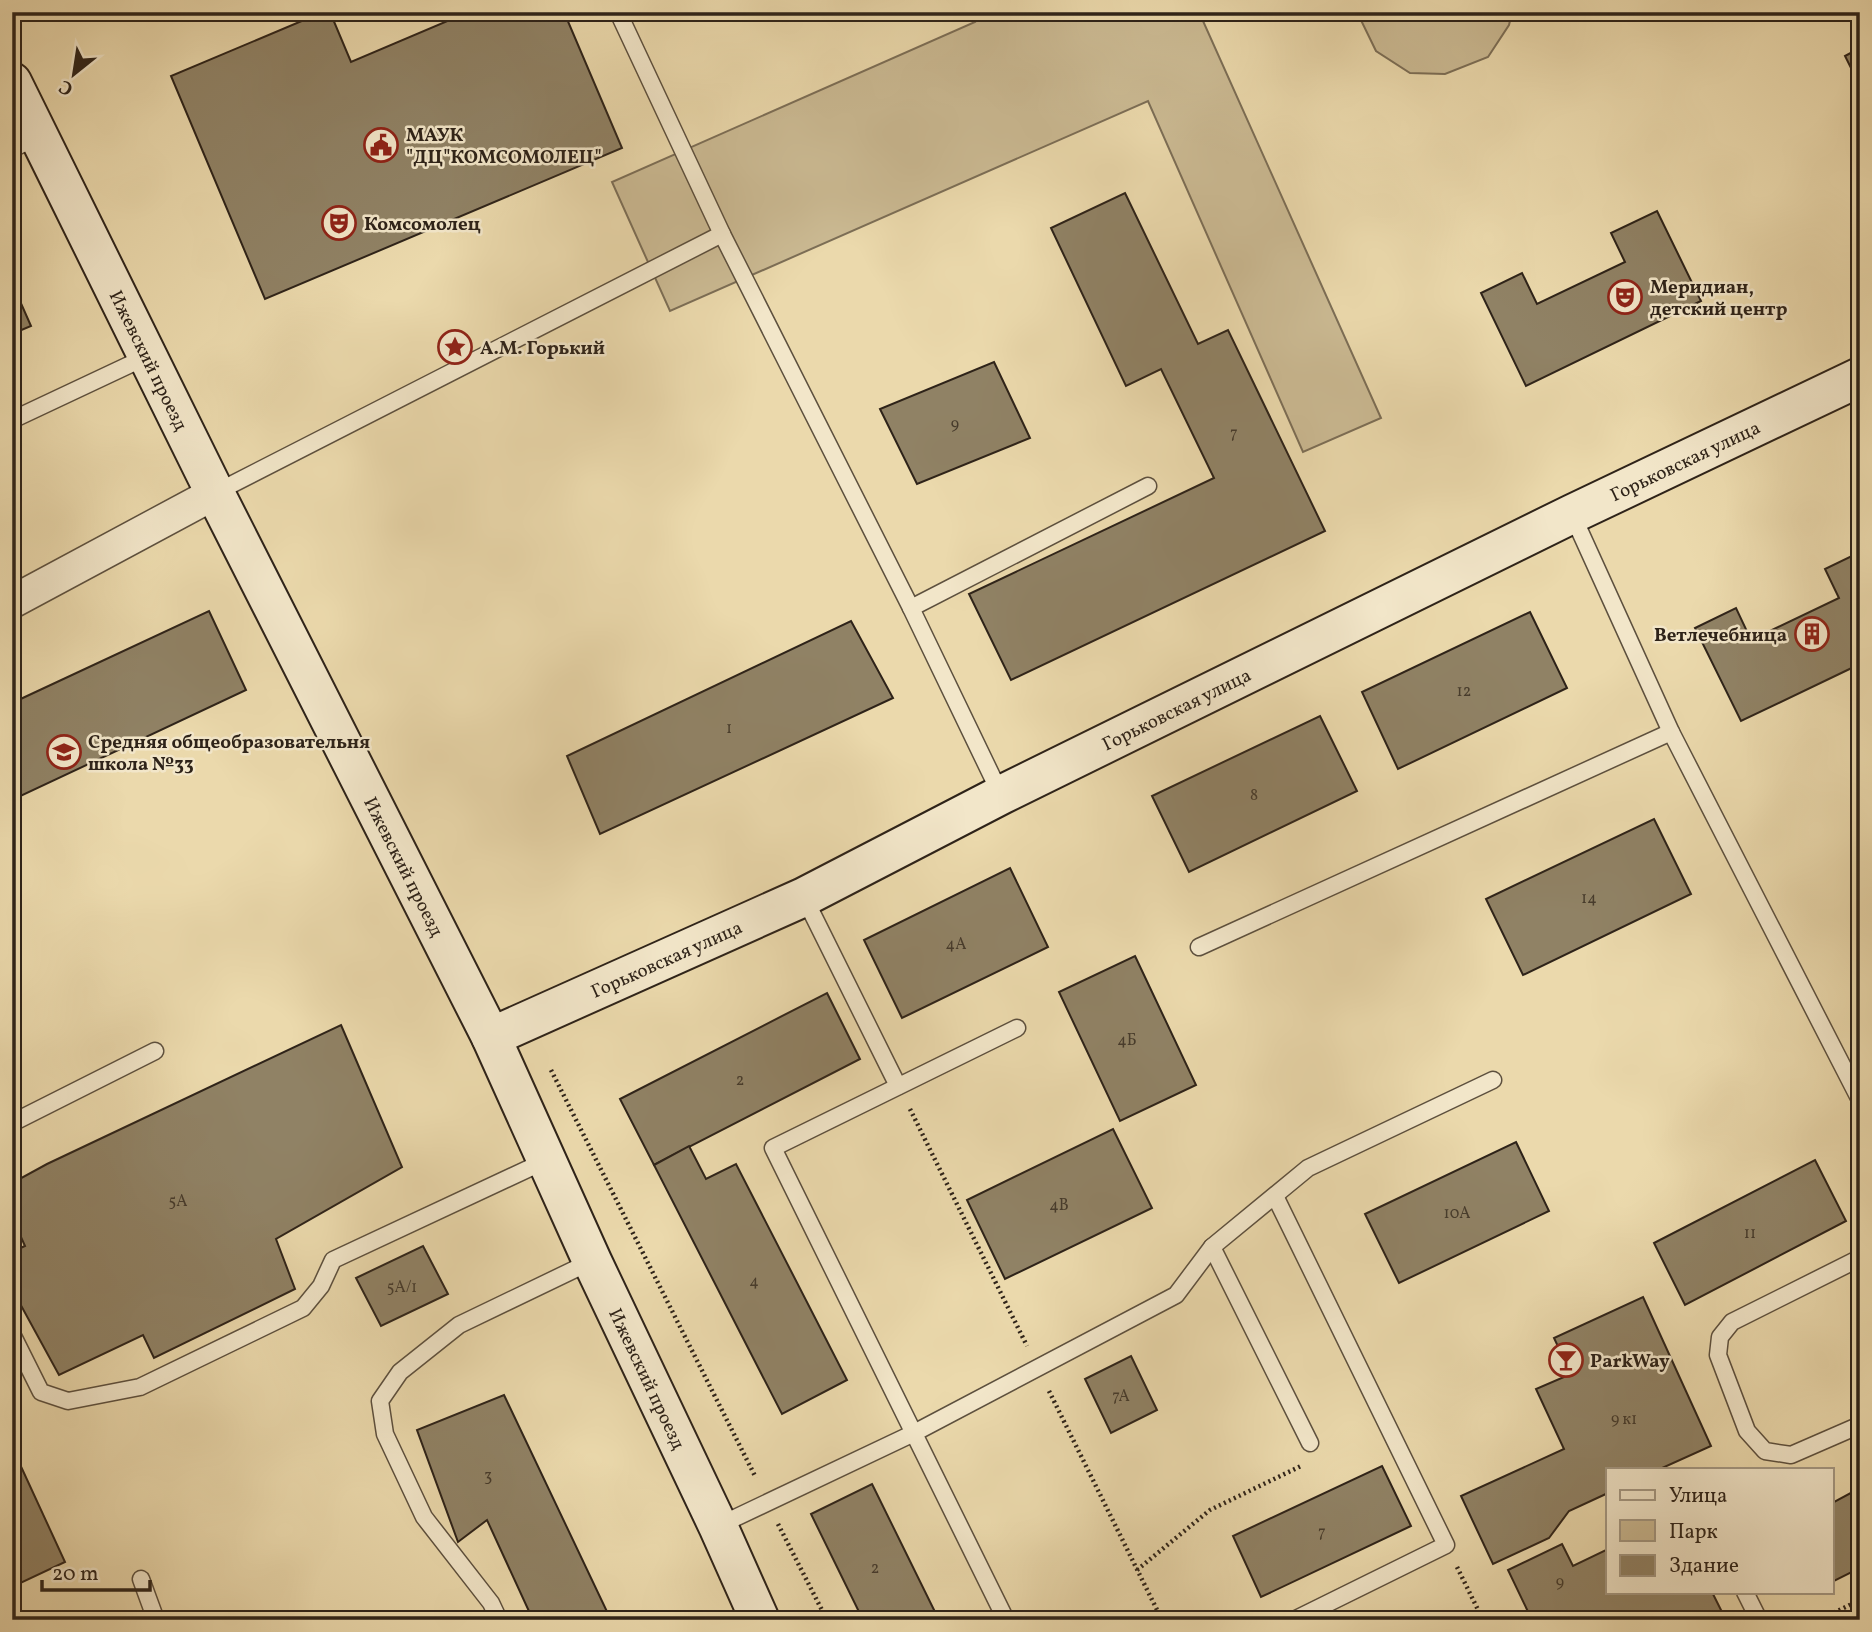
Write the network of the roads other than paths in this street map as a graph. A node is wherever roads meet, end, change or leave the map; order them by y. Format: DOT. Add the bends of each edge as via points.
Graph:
graph roads {
  1 [pos="618,12"];
  2 [pos="12,82"];
  3 [pos="25,142"];
  4 [pos="722,233"];
  5 [pos="148,356"];
  6 [pos="1860,377"];
  7 [pos="12,420"];
  8 [pos="1148,486"];
  9 [pos="215,493"];
  10 [pos="1572,514"];
  11 [pos="12,602"];
  12 [pos="911,608"];
  13 [pos="1671,732"];
  14 [pos="1001,795"];
  15 [pos="804,897"];
  16 [pos="1199,947"];
  17 [pos="1017,1028"];
  18 [pos="491,1037"];
  19 [pos="155,1051"];
  20 [pos="1493,1080"];
  21 [pos="898,1086"];
  22 [pos="1860,1100"];
  23 [pos="12,1123"];
  24 [pos="547,1160"];
  25 [pos="1275,1196"];
  26 [pos="1212,1247"];
  27 [pos="1860,1258"];
  28 [pos="592,1261"];
  29 [pos="12,1334"];
  30 [pos="1860,1425"];
  31 [pos="914,1433"];
  32 [pos="1310,1443"];
  33 [pos="718,1526"];
  34 [pos="141,1579"];
  35 [pos="1746,1594"];
  36 [pos="156,1620"];
  37 [pos="499,1620"];
  38 [pos="760,1620"];
  39 [pos="1006,1620"];
  40 [pos="1294,1620"];
  41 [pos="1759,1620"];
  1 -- 4 [label="lane"];
  2 -- 3 [label="street, Ижевский проезд"];
  3 -- 5 [label="street, Ижевский проезд"];
  4 -- 9 [label="lane"];
  4 -- 12 [label="lane"];
  5 -- 7 [label="lane"];
  5 -- 9 [label="street, Ижевский проезд"];
  6 -- 10 [label="street, Горьковская улица"];
  8 -- 12 [label="lane"];
  9 -- 11 [label="street"];
  9 -- 18 [label="street, Ижевский проезд"];
  10 -- 13 [label="lane"];
  10 -- 14 [label="street, Горьковская улица"];
  12 -- 14 [label="lane"];
  13 -- 16 [label="lane"];
  13 -- 22 [label="lane"];
  14 -- 15 [label="street, Горьковская улица"];
  15 -- 18 [label="street, Горьковская улица"];
  15 -- 21 [label="lane"];
  17 -- 21 [label="lane"];
  18 -- 24 [label="street, Ижевский проезд"];
  19 -- 23 [label="lane"];
  20 -- 25 [label="lane" via="1308,1168"];
  21 -- 31 [label="lane" via="772,1148"];
  24 -- 28 [label="street, Ижевский проезд"];
  24 -- 29 [label="lane" via="333,1260 321,1286 303,1308 141,1387 68,1401 41,1392"];
  25 -- 26 [label="lane"];
  25 -- 40 [label="lane" via="1446,1545"];
  26 -- 31 [label="lane" via="1176,1295"];
  26 -- 32 [label="lane"];
  27 -- 30 [label="lane" via="1732,1322 1720,1337 1718,1355 1747,1432 1765,1451 1791,1455"];
  28 -- 33 [label="street, Ижевский проезд"];
  28 -- 37 [label="lane" via="459,1325 400,1372 380,1401 385,1434 424,1517 491,1603"];
  31 -- 33 [label="lane"];
  31 -- 39 [label="lane"];
  33 -- 38 [label="street, Ижевский проезд"];
  34 -- 36 [label="lane"];
  35 -- 41 [label="lane"];
}
